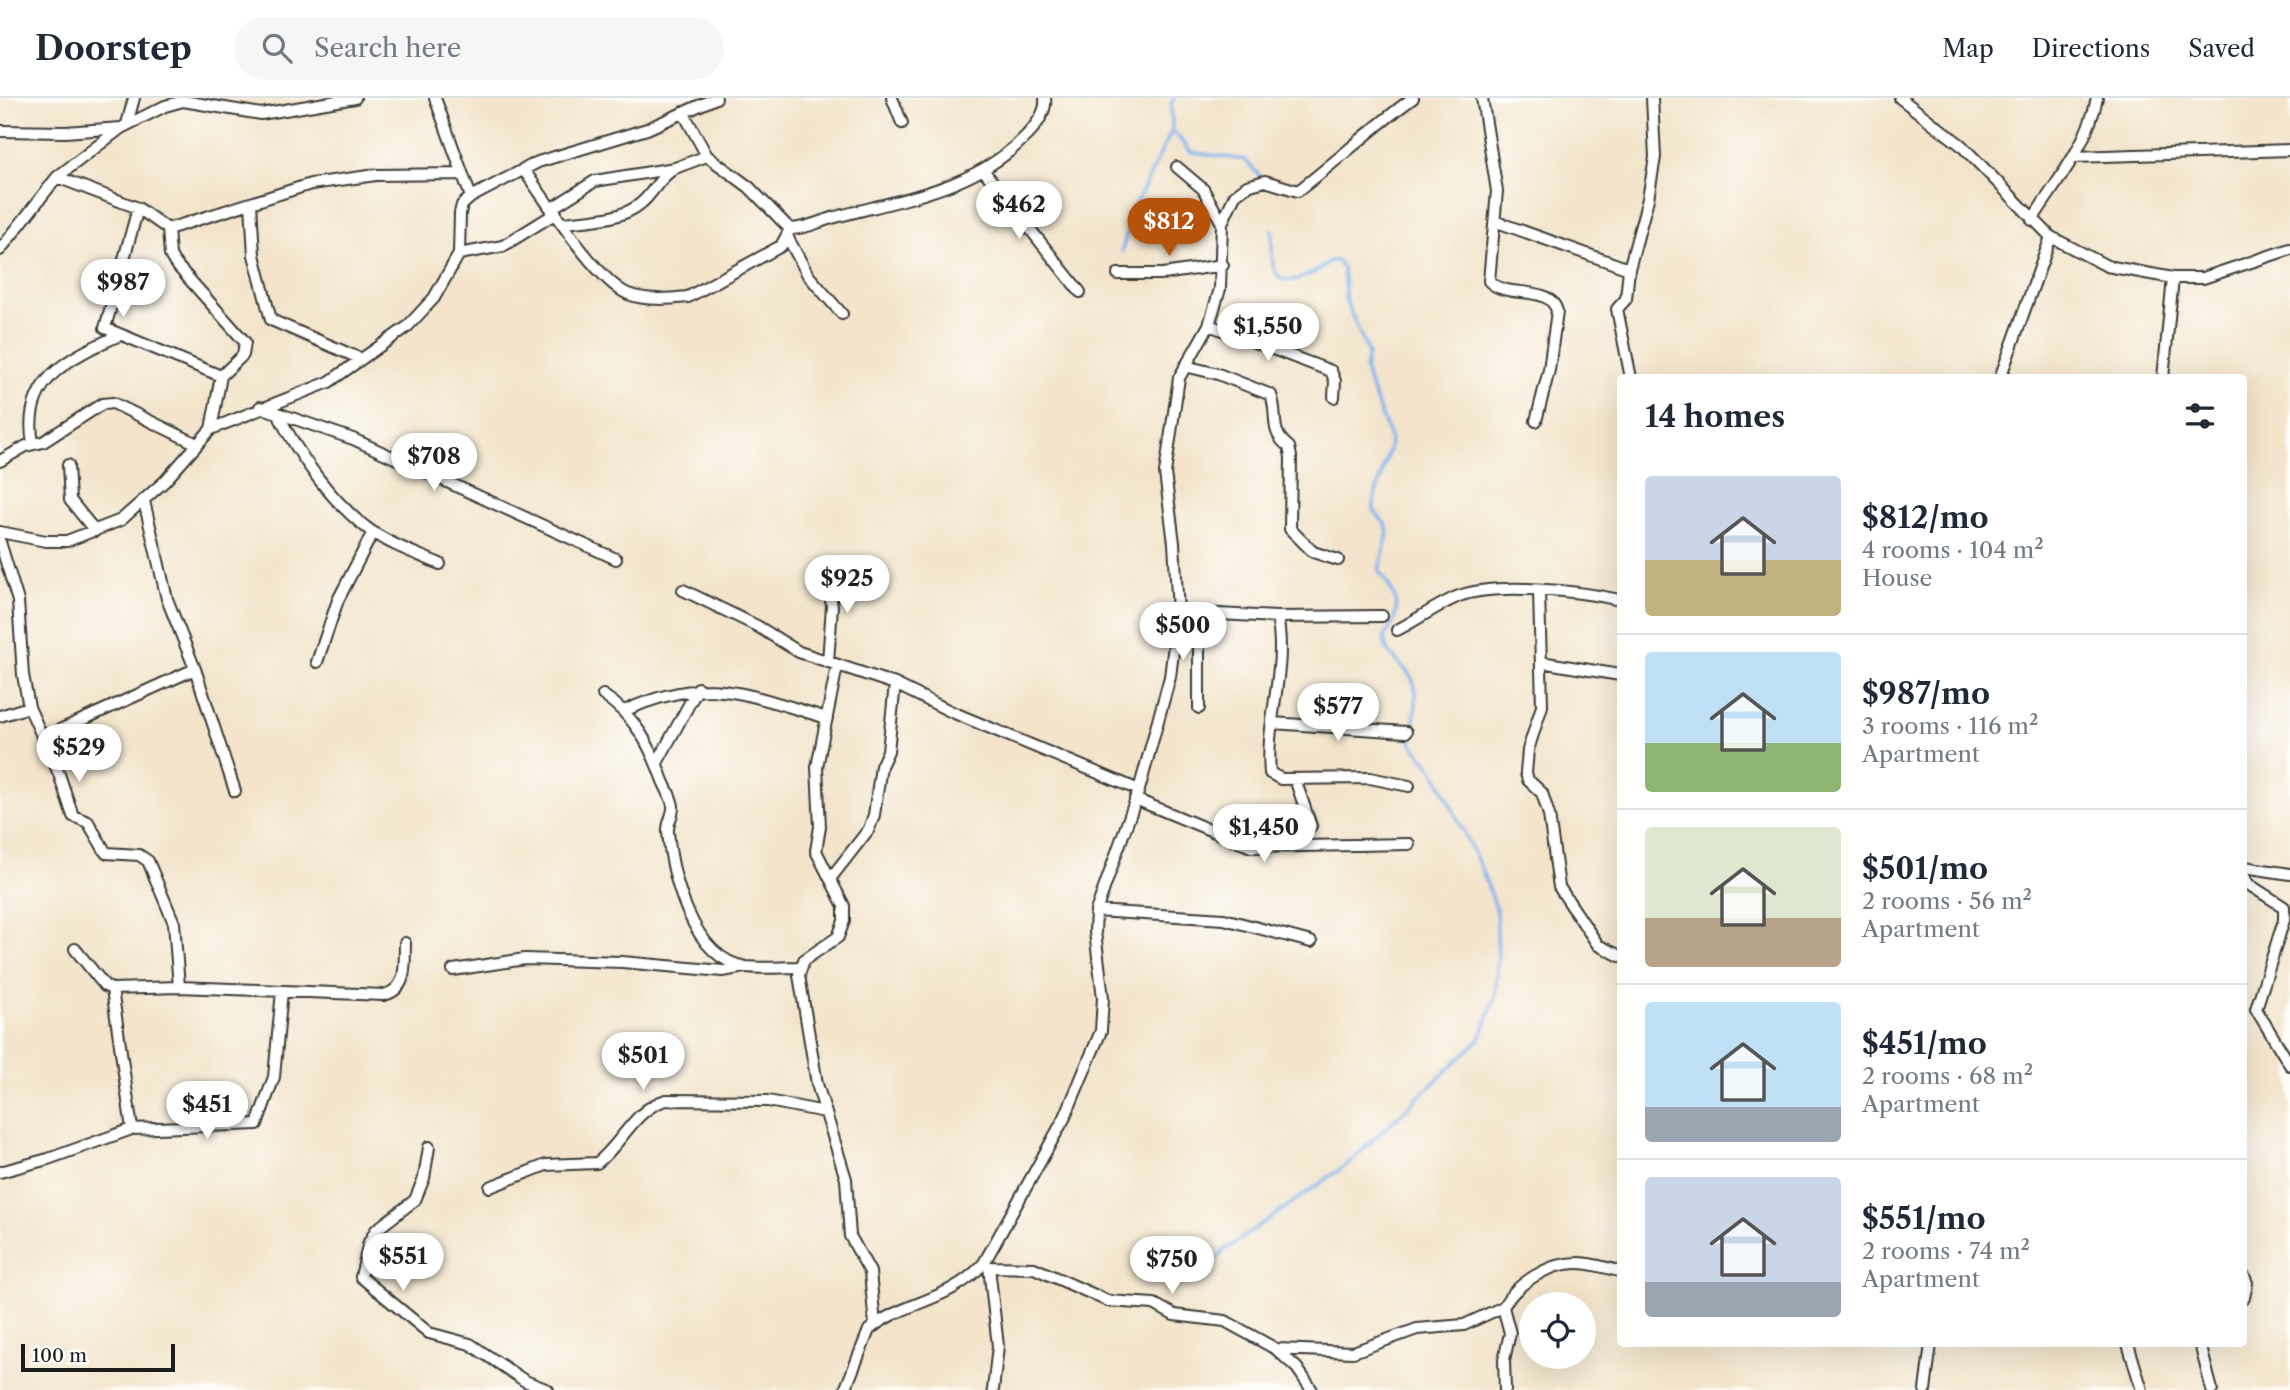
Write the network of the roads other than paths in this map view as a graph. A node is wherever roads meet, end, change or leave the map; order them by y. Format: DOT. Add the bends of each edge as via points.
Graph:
graph roads {
  1 [pos="134,98"];
  2 [pos="355,98"];
  3 [pos="435,98"];
  4 [pos="716,98"];
  5 [pos="892,98"];
  6 [pos="1045,98"];
  7 [pos="1413,98"];
  8 [pos="1482,98"];
  9 [pos="1652,98"];
  10 [pos="1900,98"];
  11 [pos="2097,98"];
  12 [pos="324,101"];
  13 [pos="683,111"];
  14 [pos="902,124"];
  15 [pos="124,126"];
  16 [pos="0,131"];
  17 [pos="2290,150"];
  18 [pos="707,156"];
  19 [pos="2074,157"];
  20 [pos="1177,167"];
  21 [pos="674,168"];
  22 [pos="523,169"];
  23 [pos="984,171"];
  24 [pos="462,173"];
  25 [pos="57,177"];
  26 [pos="471,197"];
  27 [pos="251,204"];
  28 [pos="138,208"];
  29 [pos="554,211"];
  30 [pos="2032,220"];
  31 [pos="1497,222"];
  32 [pos="564,223"];
  33 [pos="1222,223"];
  34 [pos="168,229"];
  35 [pos="789,234"];
  36 [pos="2051,237"];
  37 [pos="2290,249"];
  38 [pos="0,250"];
  39 [pos="459,254"];
  40 [pos="1223,265"];
  41 [pos="1629,269"];
  42 [pos="1118,274"];
  43 [pos="2173,278"];
  44 [pos="1080,292"];
  45 [pos="842,314"];
  46 [pos="1209,325"];
  47 [pos="120,335"];
  48 [pos="360,359"];
  49 [pos="1185,366"];
  50 [pos="1630,374"];
  51 [pos="2001,374"];
  52 [pos="2163,374"];
  53 [pos="221,376"];
  54 [pos="1334,397"];
  55 [pos="260,407"];
  56 [pos="276,412"];
  57 [pos="1536,421"];
  58 [pos="211,429"];
  59 [pos="33,443"];
  60 [pos="195,443"];
  61 [pos="0,461"];
  62 [pos="68,465"];
  63 [pos="144,501"];
  64 [pos="95,531"];
  65 [pos="0,532"];
  66 [pos="373,532"];
  67 [pos="0,542"];
  68 [pos="616,559"];
  69 [pos="1338,560"];
  70 [pos="440,564"];
  71 [pos="826,570"];
  72 [pos="683,590"];
  73 [pos="1539,591"];
  74 [pos="1617,600"];
  75 [pos="1178,612"];
  76 [pos="1195,613"];
  77 [pos="1382,616"];
  78 [pos="1277,617"];
  79 [pos="1397,630"];
  80 [pos="317,662"];
  81 [pos="1541,662"];
  82 [pos="833,664"];
  83 [pos="195,669"];
  84 [pos="1617,675"];
  85 [pos="895,684"];
  86 [pos="698,688"];
  87 [pos="603,695"];
  88 [pos="29,707"];
  89 [pos="1199,708"];
  90 [pos="624,711"];
  91 [pos="0,716"];
  92 [pos="827,718"];
  93 [pos="1272,723"];
  94 [pos="1406,732"];
  95 [pos="41,737"];
  96 [pos="657,763"];
  97 [pos="1295,779"];
  98 [pos="1409,786"];
  99 [pos="235,791"];
  100 [pos="1137,794"];
  101 [pos="1409,844"];
  102 [pos="1286,846"];
  103 [pos="2247,867"];
  104 [pos="2290,874"];
  105 [pos="830,879"];
  106 [pos="2247,882"];
  107 [pos="1096,911"];
  108 [pos="1311,942"];
  109 [pos="405,943"];
  110 [pos="75,949"];
  111 [pos="1617,955"];
  112 [pos="744,967"];
  113 [pos="800,967"];
  114 [pos="453,970"];
  115 [pos="179,987"];
  116 [pos="111,989"];
  117 [pos="282,991"];
  118 [pos="2290,1065"];
  119 [pos="825,1112"];
  120 [pos="132,1129"];
  121 [pos="429,1147"];
  122 [pos="0,1172"];
  123 [pos="490,1187"];
  124 [pos="987,1265"];
  125 [pos="1617,1270"];
  126 [pos="1503,1307"];
  127 [pos="874,1325"];
  128 [pos="1931,1347"];
  129 [pos="2129,1347"];
  130 [pos="2201,1347"];
  131 [pos="1276,1349"];
  132 [pos="548,1390"];
  133 [pos="845,1390"];
  134 [pos="993,1390"];
  135 [pos="1312,1390"];
  136 [pos="1505,1390"];
  137 [pos="1925,1390"];
  138 [pos="2142,1390"];
  139 [pos="2212,1390"];
  1 -- 15 [label="street"];
  2 -- 12 [label="street"];
  3 -- 24 [label="street"];
  4 -- 13 [label="street"];
  5 -- 14 [label="street"];
  6 -- 23 [label="street" via="1036,126"];
  7 -- 33 [label="street" via="1298,191 1265,181 1247,187 1235,195"];
  8 -- 31 [label="street" via="1497,191"];
  9 -- 41 [label="street" via="1655,157"];
  10 -- 30 [label="street" via="1961,145"];
  11 -- 19 [label="street" via="2091,125"];
  12 -- 15 [label="street" via="261,114 183,101"];
  13 -- 18 [label="street"];
  13 -- 22 [label="street" via="647,129"];
  15 -- 16 [label="street" via="65,132"];
  15 -- 25 [label="street"];
  17 -- 19 [label="street"];
  18 -- 21 [label="street"];
  18 -- 35 [label="street" via="749,187"];
  19 -- 30 [label="street"];
  20 -- 33 [label="street" via="1203,189"];
  21 -- 29 [label="street" via="595,181"];
  21 -- 32 [label="street" via="634,208"];
  22 -- 26 [label="street"];
  22 -- 29 [label="street"];
  23 -- 35 [label="street" via="912,199"];
  23 -- 44 [label="street"];
  24 -- 26 [label="street"];
  24 -- 27 [label="street" via="350,177 311,184"];
  25 -- 28 [label="street"];
  25 -- 38 [label="street"];
  26 -- 39 [label="street" via="460,213"];
  27 -- 34 [label="street"];
  27 -- 48 [label="street" via="254,255 271,320"];
  28 -- 34 [label="street"];
  28 -- 47 [label="street" via="104,325"];
  29 -- 32 [label="street"];
  29 -- 39 [label="street" via="503,246"];
  30 -- 36 [label="street"];
  31 -- 41 [label="street"];
  31 -- 57 [label="street" via="1489,281 1510,292 1547,297 1555,302 1557,311"];
  32 -- 35 [label="street" via="603,274 629,294 642,297 688,297 781,246"];
  33 -- 40 [label="street"];
  34 -- 53 [label="street" via="174,262 245,342 243,355"];
  35 -- 45 [label="street" via="808,275"];
  36 -- 43 [label="street" via="2107,265"];
  36 -- 51 [label="street"];
  37 -- 43 [label="street" via="2222,274"];
  39 -- 48 [label="street" via="434,298 407,327"];
  40 -- 42 [label="street" via="1183,272"];
  40 -- 46 [label="street"];
  41 -- 50 [label="street" via="1626,299 1617,309"];
  43 -- 52 [label="street"];
  46 -- 49 [label="street"];
  46 -- 54 [label="street" via="1331,370"];
  47 -- 53 [label="street"];
  47 -- 59 [label="street" via="75,355 50,374 31,421"];
  48 -- 55 [label="street" via="329,382"];
  49 -- 69 [label="street" via="1271,396 1273,426 1291,457 1290,529 1313,552"];
  49 -- 75 [label="street" via="1172,411 1164,473"];
  53 -- 58 [label="street"];
  55 -- 56 [label="street"];
  55 -- 58 [label="street"];
  56 -- 66 [label="street" via="326,485"];
  56 -- 68 [label="street" via="353,439"];
  58 -- 60 [label="street"];
  59 -- 60 [label="street" via="43,442 102,404 113,403"];
  59 -- 61 [label="street"];
  60 -- 63 [label="street"];
  62 -- 64 [label="street" via="70,500"];
  63 -- 64 [label="street" via="121,520"];
  63 -- 83 [label="street" via="167,599"];
  64 -- 65 [label="street" via="67,541"];
  66 -- 70 [label="street"];
  66 -- 80 [label="street" via="338,600"];
  67 -- 88 [label="street" via="18,601"];
  71 -- 82 [label="street"];
  72 -- 82 [label="street" via="799,652"];
  73 -- 74 [label="street"];
  73 -- 79 [label="street" via="1473,592"];
  73 -- 81 [label="street"];
  75 -- 76 [label="street"];
  75 -- 100 [label="street" via="1170,677"];
  76 -- 78 [label="street"];
  76 -- 89 [label="street"];
  77 -- 78 [label="street"];
  78 -- 93 [label="street" via="1282,642"];
  81 -- 84 [label="street"];
  81 -- 111 [label="street" via="1542,706 1528,750 1528,779 1542,793 1549,814 1559,887 1598,946"];
  82 -- 85 [label="street"];
  82 -- 92 [label="street"];
  83 -- 95 [label="street"];
  83 -- 99 [label="street"];
  85 -- 100 [label="street"];
  85 -- 105 [label="street" via="888,751 881,766 874,815 869,829"];
  86 -- 90 [label="street" via="659,695"];
  86 -- 92 [label="street" via="729,690"];
  86 -- 96 [label="street"];
  87 -- 90 [label="street"];
  88 -- 91 [label="street"];
  88 -- 95 [label="street"];
  90 -- 96 [label="street" via="646,738"];
  92 -- 105 [label="street" via="817,767 820,828 816,851"];
  93 -- 94 [label="street"];
  93 -- 97 [label="street" via="1270,773"];
  95 -- 115 [label="street" via="73,816 88,821 103,851 148,861 174,923"];
  96 -- 112 [label="street" via="673,807 667,827 671,866 690,916 699,933 721,955"];
  97 -- 98 [label="street" via="1370,778"];
  97 -- 102 [label="street" via="1311,826"];
  100 -- 102 [label="street" via="1240,844"];
  100 -- 107 [label="street"];
  101 -- 102 [label="street"];
  103 -- 104 [label="street"];
  105 -- 113 [label="street" via="844,906 843,931"];
  106 -- 118 [label="street" via="2284,907 2256,1009"];
  107 -- 108 [label="street" via="1224,919"];
  107 -- 124 [label="street" via="1101,1031 1065,1117"];
  109 -- 117 [label="street" via="403,981 391,993"];
  110 -- 116 [label="street"];
  112 -- 113 [label="street"];
  112 -- 114 [label="street" via="723,971 525,960"];
  113 -- 119 [label="street" via="810,1050"];
  115 -- 116 [label="street"];
  115 -- 117 [label="street"];
  116 -- 120 [label="street"];
  117 -- 120 [label="street" via="274,1077 257,1124"];
  119 -- 123 [label="street" via="768,1101 666,1100 643,1112 597,1163 546,1165"];
  119 -- 127 [label="street" via="846,1179 850,1236 870,1272"];
  120 -- 122 [label="street"];
  121 -- 132 [label="street" via="415,1200 376,1230 361,1277 429,1333 470,1344 525,1381"];
  124 -- 127 [label="street" via="945,1294"];
  124 -- 131 [label="street" via="1034,1268 1108,1301 1154,1304 1174,1315 1225,1321"];
  124 -- 134 [label="street" via="998,1346"];
  125 -- 126 [label="street" via="1567,1265 1522,1284"];
  126 -- 131 [label="street" via="1464,1325 1417,1329 1353,1352"];
  126 -- 136 [label="street" via="1510,1333 1504,1360"];
  127 -- 133 [label="street" via="865,1335"];
  128 -- 137 [label="street"];
  129 -- 138 [label="street"];
  130 -- 139 [label="street"];
  131 -- 135 [label="street"];
}
